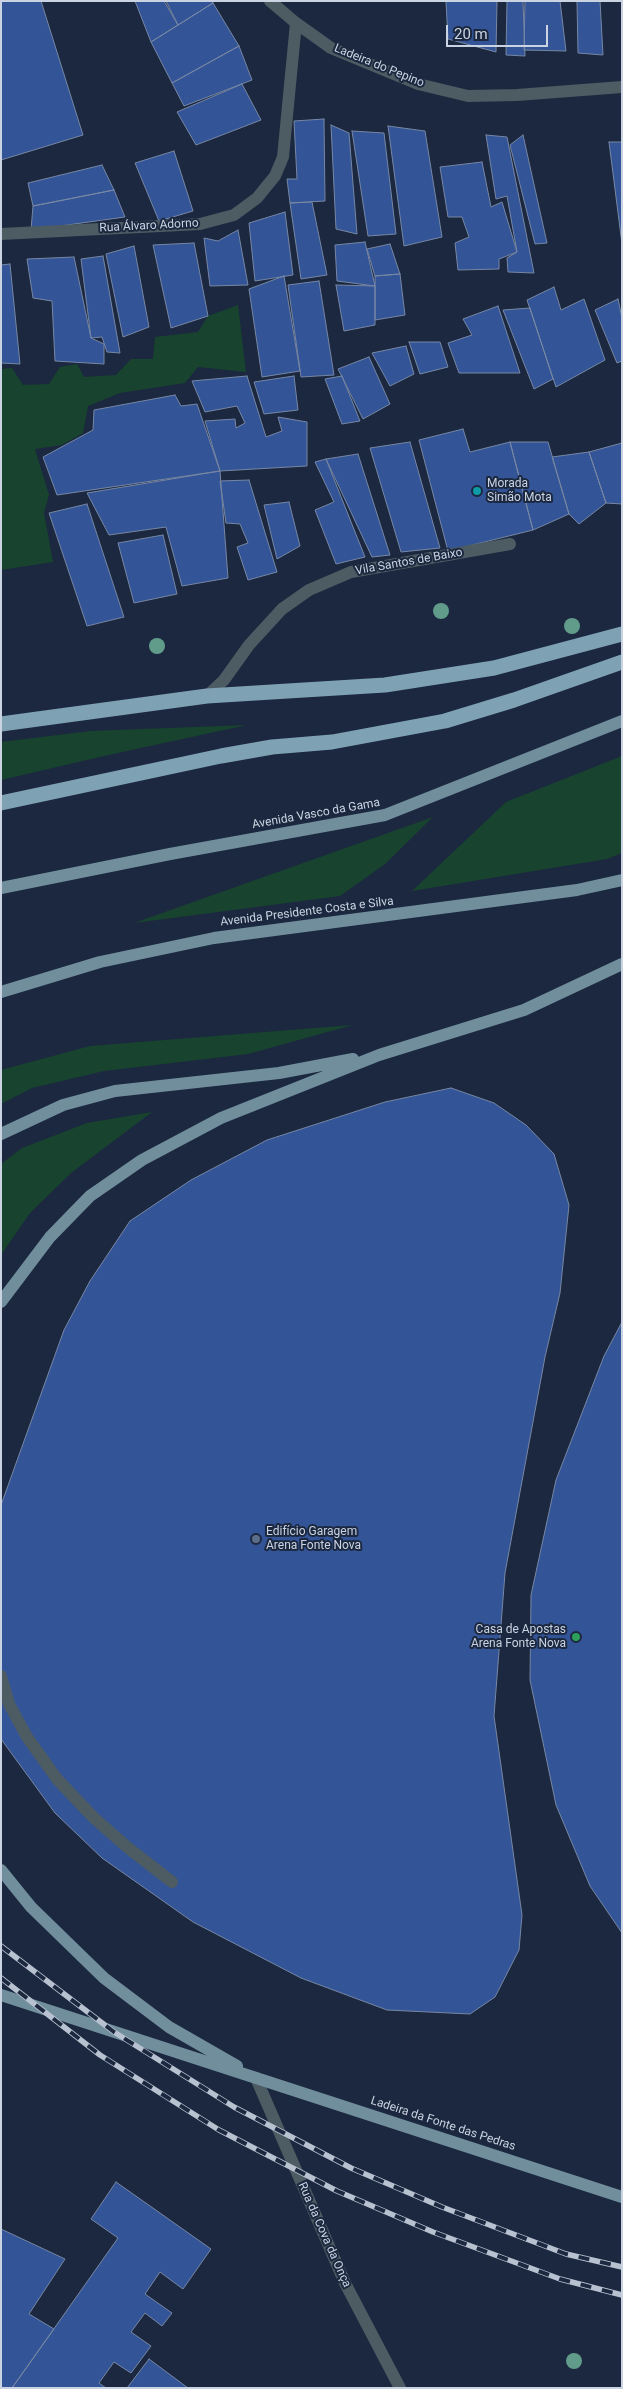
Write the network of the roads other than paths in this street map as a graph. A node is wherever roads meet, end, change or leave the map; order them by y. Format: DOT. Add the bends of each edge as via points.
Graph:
graph roads {
  1 [pos="270,1"];
  2 [pos="296,23"];
  3 [pos="622,87"];
  4 [pos="1,234"];
  5 [pos="510,544"];
  6 [pos="622,634"];
  7 [pos="622,662"];
  8 [pos="207,696"];
  9 [pos="622,721"];
  10 [pos="1,724"];
  11 [pos="1,803"];
  12 [pos="622,872"];
  13 [pos="622,880"];
  14 [pos="1,888"];
  15 [pos="577,890"];
  16 [pos="622,964"];
  17 [pos="1,992"];
  18 [pos="379,1055"];
  19 [pos="1,1134"];
  20 [pos="1,1302"];
  21 [pos="1,1676"];
  22 [pos="1,1870"];
  23 [pos="172,1882"];
  24 [pos="1,1995"];
  25 [pos="256,2078"];
  26 [pos="622,2197"];
  27 [pos="400,2388"];
  1 -- 2 [label="street, Ladeira do Pepino"];
  2 -- 3 [label="street, Ladeira do Pepino" via="331,48 368,64 418,84 468,96"];
  2 -- 4 [label="street, Rua Álvaro Adorno" via="283,157 274,176 257,198 234,214 200,224"];
  5 -- 8 [label="street, Vila Santos de Baixo" via="351,572 309,590 282,609"];
  6 -- 8 [label="highway" via="494,668 385,685"];
  7 -- 11 [label="highway" via="445,721 332,742 272,747 222,756"];
  8 -- 10 [label="highway"];
  9 -- 14 [label="main road, Avenida Vasco da Gama" via="385,815"];
  12 -- 15 [label="main road"];
  13 -- 15 [label="main road, Avenida Presidente Costa e Silva"];
  15 -- 17 [label="main road, Avenida Presidente Costa e Silva" via="214,938 100,962"];
  16 -- 18 [label="main road" via="524,1010"];
  18 -- 19 [label="main road" via="279,1073 115,1091 63,1105"];
  18 -- 20 [label="main road" via="221,1118 142,1160 90,1196 50,1236"];
  21 -- 23 [label="street" via="9,1704 27,1737 57,1778 93,1817"];
  22 -- 25 [label="main road, Ladeira da Fonte das Pedras" via="31,1907 104,1978 169,2027"];
  24 -- 25 [label="main road, Ladeira da Fonte das Pedras"];
  25 -- 26 [label="main road, Ladeira da Fonte das Pedras"];
  25 -- 27 [label="street, Rua da Cova da Onça" via="345,2283"];
}
